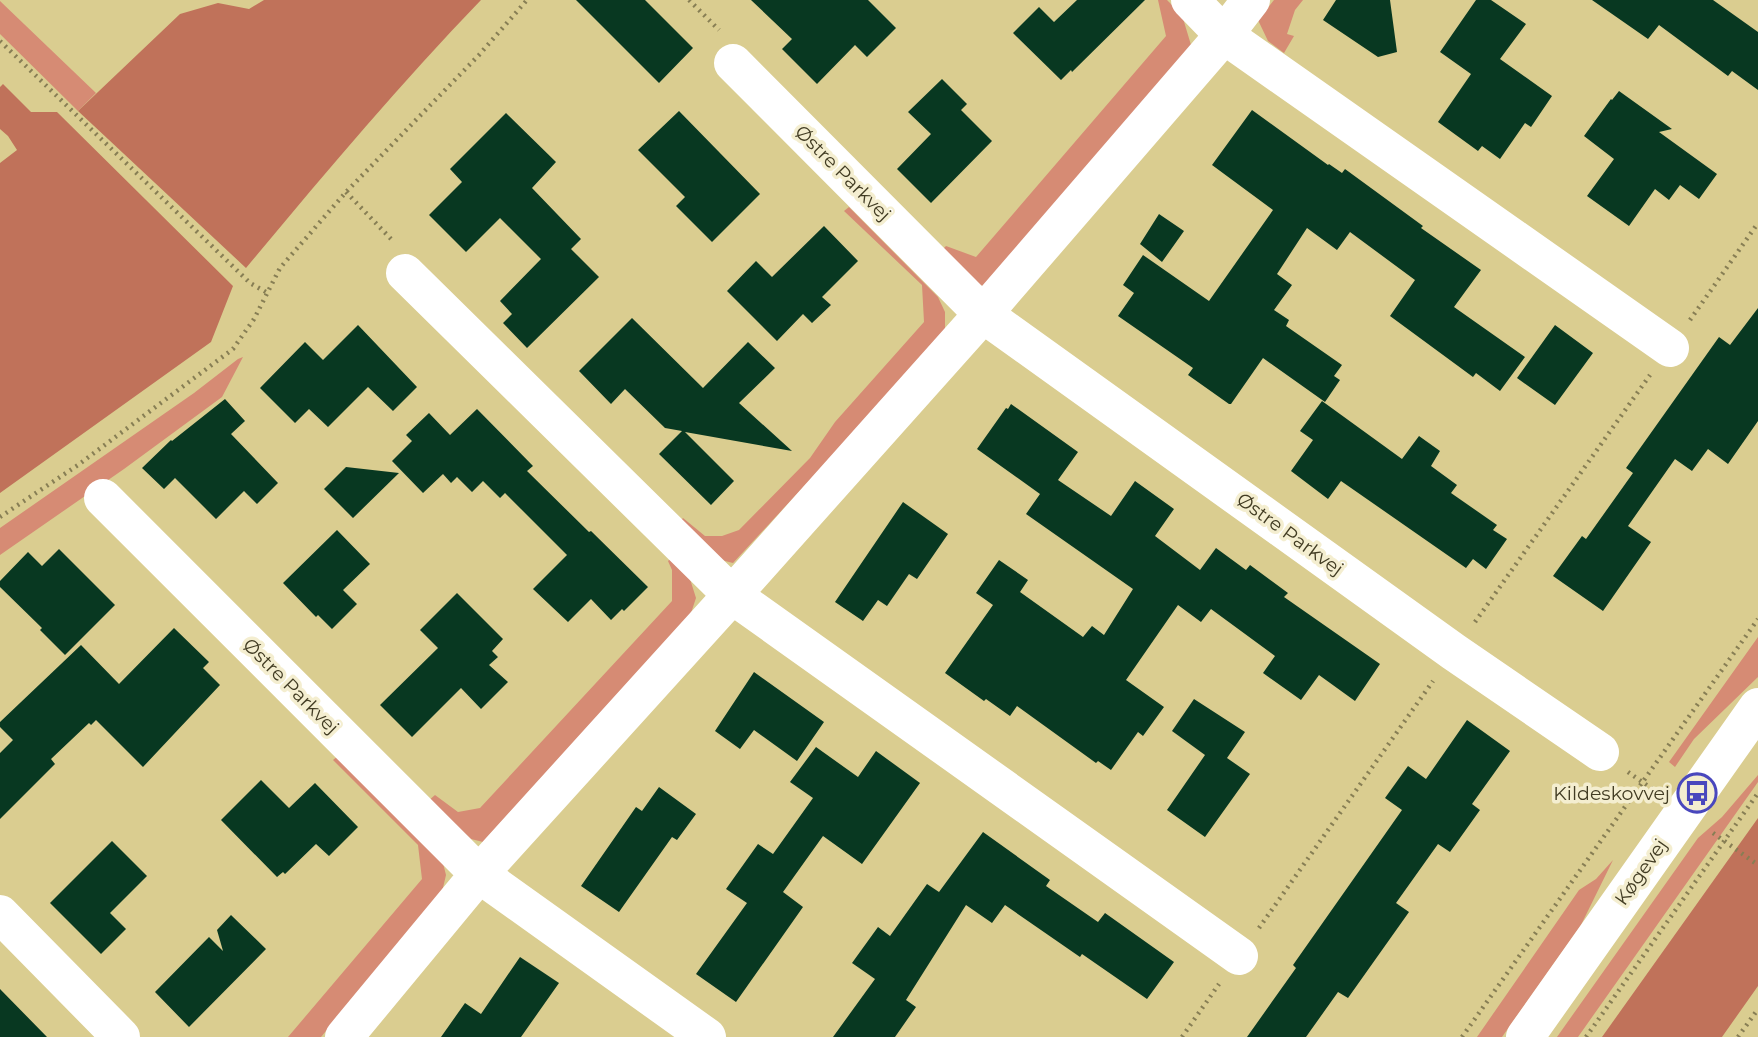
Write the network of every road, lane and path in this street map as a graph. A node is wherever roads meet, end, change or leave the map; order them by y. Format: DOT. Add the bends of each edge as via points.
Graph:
graph roads {
  1 [pos="527,0"];
  2 [pos="1190,0"];
  3 [pos="1251,0"];
  4 [pos="1224,34"];
  5 [pos="0,41"];
  6 [pos="733,62"];
  7 [pos="346,192"];
  8 [pos="405,273"];
  9 [pos="266,292"];
  10 [pos="983,314"];
  11 [pos="1670,348"];
  12 [pos="103,498"];
  13 [pos="0,517"];
  14 [pos="732,595"];
  15 [pos="1758,619"];
  16 [pos="1758,707"];
  17 [pos="1600,752"];
  18 [pos="1758,793"];
  19 [pos="479,874"];
  20 [pos="0,914"];
  21 [pos="1239,956"];
  22 [pos="1758,1009"];
  23 [pos="121,1037"];
  24 [pos="344,1037"];
  25 [pos="707,1037"];
  26 [pos="1462,1037"];
  27 [pos="1525,1037"];
  28 [pos="1586,1037"];
  29 [pos="1738,1037"];
  1 -- 7 [label="path"];
  2 -- 4 [label="street"];
  3 -- 4 [label="street"];
  4 -- 10 [label="street"];
  4 -- 11 [label="street"];
  5 -- 9 [label="path" via="250,283"];
  6 -- 10 [label="street, Østre Parkvej"];
  7 -- 8 [label="path" via="399,248"];
  7 -- 9 [label="path" via="280,268"];
  8 -- 14 [label="street"];
  9 -- 13 [label="path" via="233,349"];
  10 -- 14 [label="street"];
  10 -- 17 [label="street, Østre Parkvej"];
  12 -- 19 [label="street, Østre Parkvej"];
  14 -- 19 [label="street"];
  14 -- 21 [label="street"];
  15 -- 26 [label="path"];
  16 -- 27 [label="street, Køgevej"];
  18 -- 28 [label="path"];
  19 -- 24 [label="street"];
  19 -- 25 [label="street, Østre Parkvej"];
  20 -- 23 [label="street"];
  22 -- 29 [label="path"];
}
